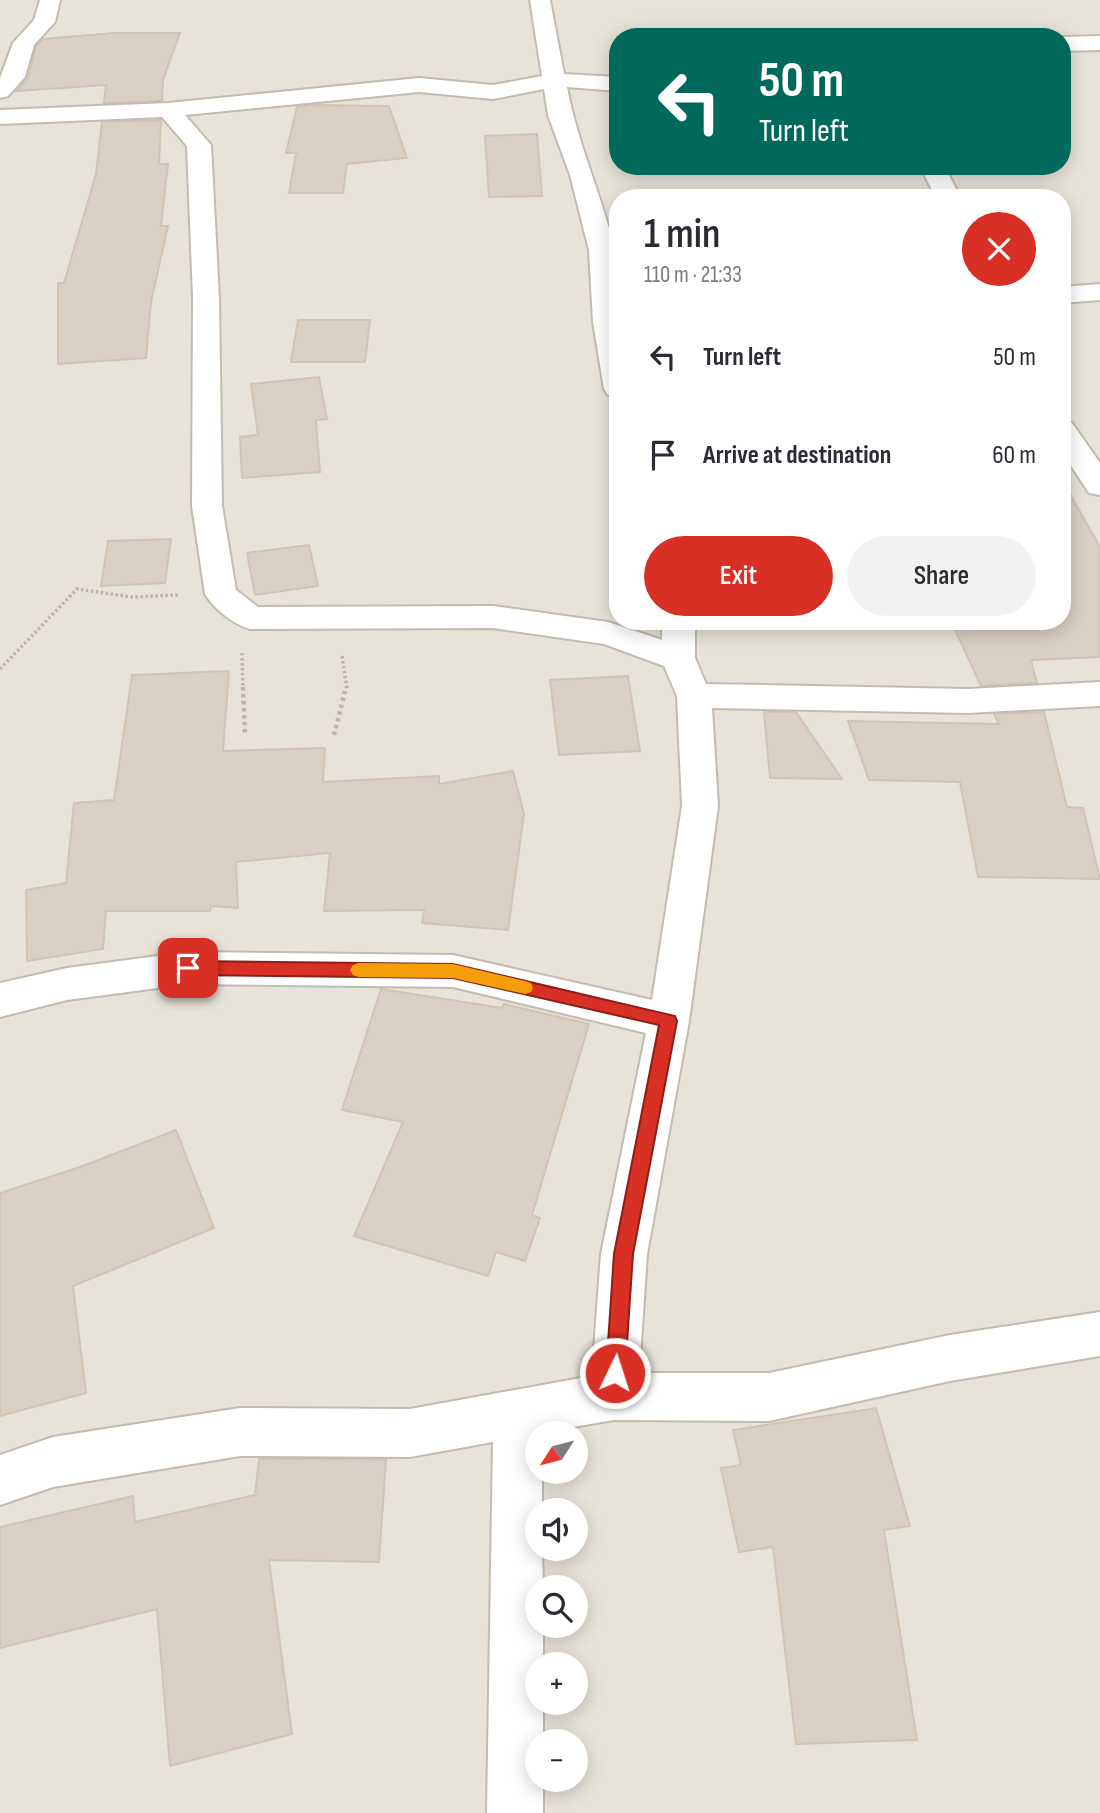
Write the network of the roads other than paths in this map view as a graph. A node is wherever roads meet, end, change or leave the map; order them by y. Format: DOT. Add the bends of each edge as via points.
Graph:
graph roads {
  1 [pos="50,0"];
  2 [pos="540,0"];
  3 [pos="1100,43"];
  4 [pos="1071,44"];
  5 [pos="555,80"];
  6 [pos="609,84"];
  7 [pos="609,87"];
  8 [pos="0,90"];
  9 [pos="168,110"];
  10 [pos="560,115"];
  11 [pos="0,117"];
  12 [pos="1100,292"];
  13 [pos="1071,294"];
  14 [pos="609,296"];
  15 [pos="1071,442"];
  16 [pos="1100,486"];
  17 [pos="678,640"];
  18 [pos="1100,694"];
  19 [pos="694,696"];
  20 [pos="0,1000"];
  21 [pos="669,1021"];
  22 [pos="1100,1334"];
  23 [pos="614,1396"];
  24 [pos="518,1413"];
  25 [pos="0,1480"];
  26 [pos="515,1813"];
  1 -- 8 [label="street" via="44,22 24,43 14,77"];
  2 -- 5 [label="street"];
  3 -- 4 [label="street"];
  5 -- 6 [label="street"];
  5 -- 9 [label="street" via="493,92 419,85"];
  5 -- 10 [label="street"];
  7 -- 10 [label="street"];
  9 -- 11 [label="street"];
  9 -- 17 [label="street" via="199,145 206,273 207,506 221,594 250,618 493,617"];
  10 -- 14 [label="street" via="582,175"];
  12 -- 13 [label="street"];
  15 -- 16 [label="street"];
  17 -- 19 [label="street"];
  18 -- 19 [label="street" via="968,701"];
  19 -- 21 [label="street" via="700,806"];
  20 -- 21 [label="street" via="67,984 188,968 453,971"];
  21 -- 23 [label="street" via="624,1254"];
  22 -- 23 [label="street" via="950,1358 769,1397"];
  23 -- 24 [label="street"];
  24 -- 25 [label="street" via="410,1433 240,1432 53,1462"];
  24 -- 26 [label="street"];
}
